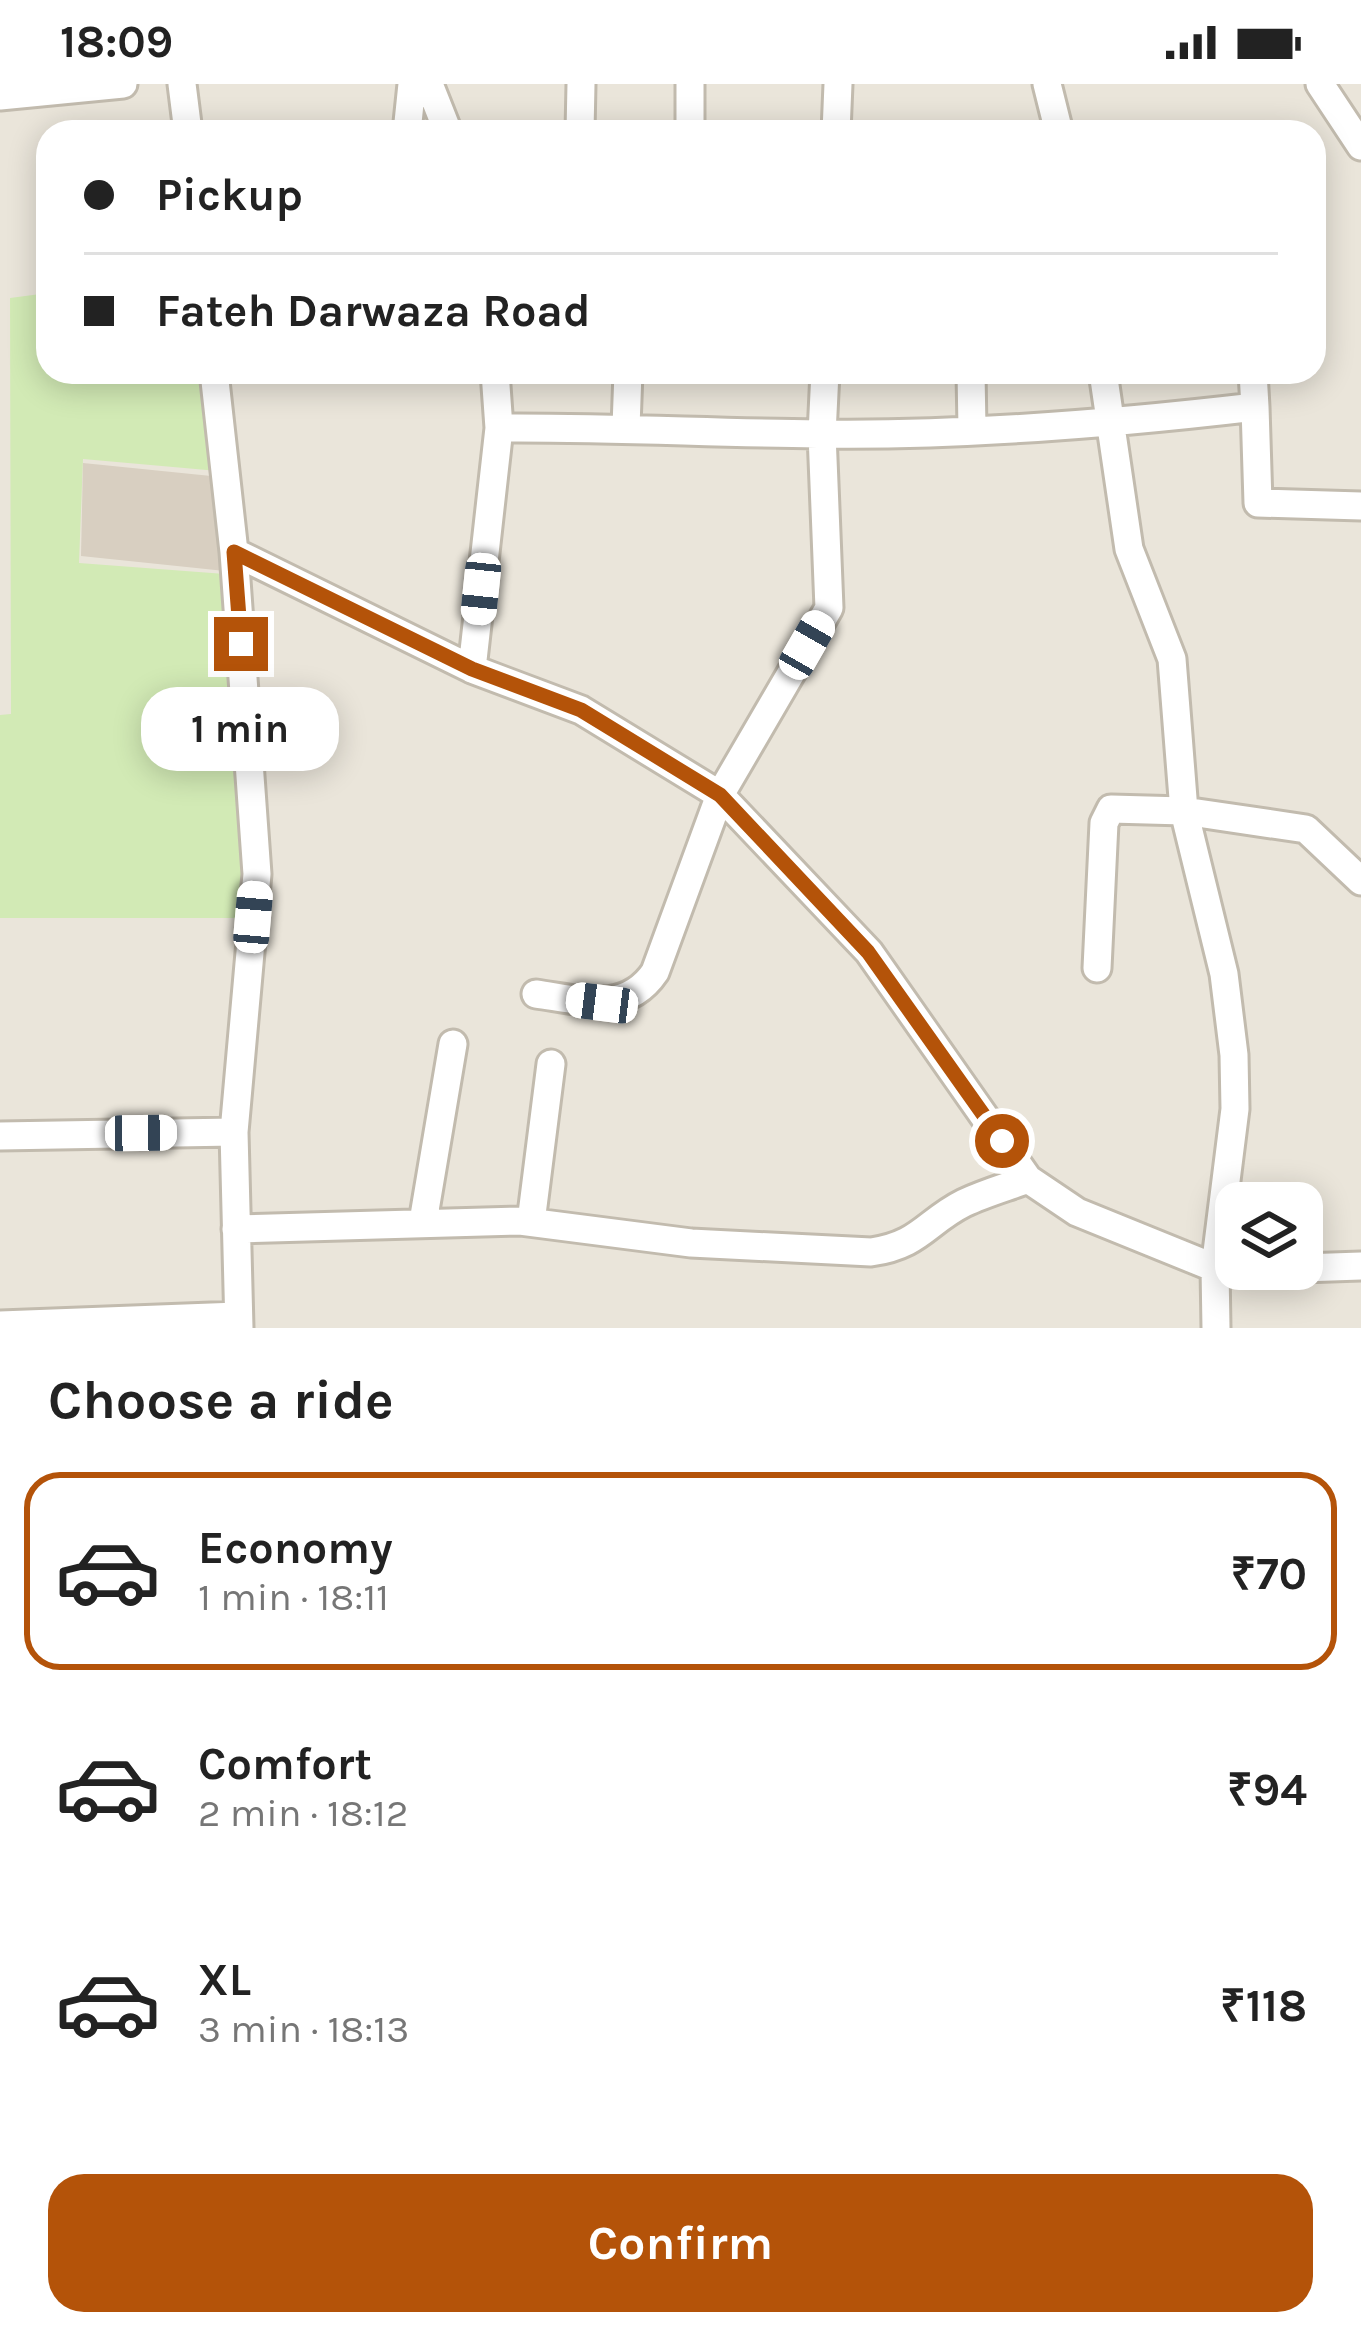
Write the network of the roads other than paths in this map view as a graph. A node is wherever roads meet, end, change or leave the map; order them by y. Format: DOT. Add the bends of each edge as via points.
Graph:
graph roads {
  1 [pos="123,84"];
  2 [pos="182,84"];
  3 [pos="412,84"];
  4 [pos="429,84"];
  5 [pos="581,84"];
  6 [pos="690,84"];
  7 [pos="838,84"];
  8 [pos="1047,84"];
  9 [pos="1320,84"];
  10 [pos="0,96"];
  11 [pos="186,120"];
  12 [pos="408,120"];
  13 [pos="443,120"];
  14 [pos="580,120"];
  15 [pos="690,120"];
  16 [pos="836,120"];
  17 [pos="1056,120"];
  18 [pos="1361,144"];
  19 [pos="215,384"];
  20 [pos="496,384"];
  21 [pos="628,384"];
  22 [pos="824,384"];
  23 [pos="971,384"];
  24 [pos="1105,384"];
  25 [pos="1254,384"];
  26 [pos="1255,407"];
  27 [pos="1111,424"];
  28 [pos="499,428"];
  29 [pos="626,428"];
  30 [pos="972,429"];
  31 [pos="822,434"];
  32 [pos="1361,506"];
  33 [pos="234,552"];
  34 [pos="472,669"];
  35 [pos="720,795"];
  36 [pos="1184,811"];
  37 [pos="1361,881"];
  38 [pos="1097,968"];
  39 [pos="536,994"];
  40 [pos="453,1044"];
  41 [pos="551,1064"];
  42 [pos="234,1132"];
  43 [pos="0,1136"];
  44 [pos="1028,1179"];
  45 [pos="1230,1182"];
  46 [pos="423,1222"];
  47 [pos="531,1222"];
  48 [pos="236,1229"];
  49 [pos="1215,1264"];
  50 [pos="1361,1265"];
  51 [pos="1323,1267"];
  52 [pos="1222,1290"];
  53 [pos="239,1322"];
  54 [pos="0,1325"];
  55 [pos="1216,1328"];
  1 -- 10 [label="street"];
  2 -- 11 [label="street"];
  3 -- 12 [label="street"];
  4 -- 13 [label="street"];
  5 -- 14 [label="street"];
  6 -- 15 [label="street"];
  7 -- 16 [label="street"];
  8 -- 17 [label="street"];
  9 -- 18 [label="street"];
  19 -- 33 [label="street"];
  20 -- 28 [label="street"];
  21 -- 29 [label="street"];
  22 -- 31 [label="street"];
  23 -- 30 [label="street"];
  24 -- 27 [label="street"];
  25 -- 26 [label="street"];
  26 -- 27 [label="street"];
  26 -- 32 [label="street" via="1258,503"];
  27 -- 30 [label="street"];
  27 -- 36 [label="street" via="1129,549 1172,659"];
  28 -- 29 [label="street"];
  28 -- 34 [label="street"];
  29 -- 31 [label="street"];
  30 -- 31 [label="street"];
  31 -- 35 [label="street" via="829,608"];
  33 -- 34 [label="street"];
  33 -- 42 [label="street" via="257,874"];
  34 -- 35 [label="street" via="581,710"];
  35 -- 39 [label="street" via="646,986 602,1003"];
  35 -- 44 [label="street" via="868,952"];
  36 -- 37 [label="street" via="1306,829"];
  36 -- 38 [label="street" via="1111,809"];
  36 -- 45 [label="street" via="1224,974 1234,1055"];
  40 -- 46 [label="street"];
  41 -- 47 [label="street"];
  42 -- 43 [label="street"];
  42 -- 48 [label="street"];
  44 -- 47 [label="street" via="960,1205 897,1249 871,1252 691,1244"];
  44 -- 49 [label="street" via="1077,1212"];
  46 -- 47 [label="street"];
  46 -- 48 [label="street"];
  48 -- 53 [label="street"];
  50 -- 51 [label="street"];
  52 -- 55 [label="street"];
  53 -- 54 [label="street"];
}
